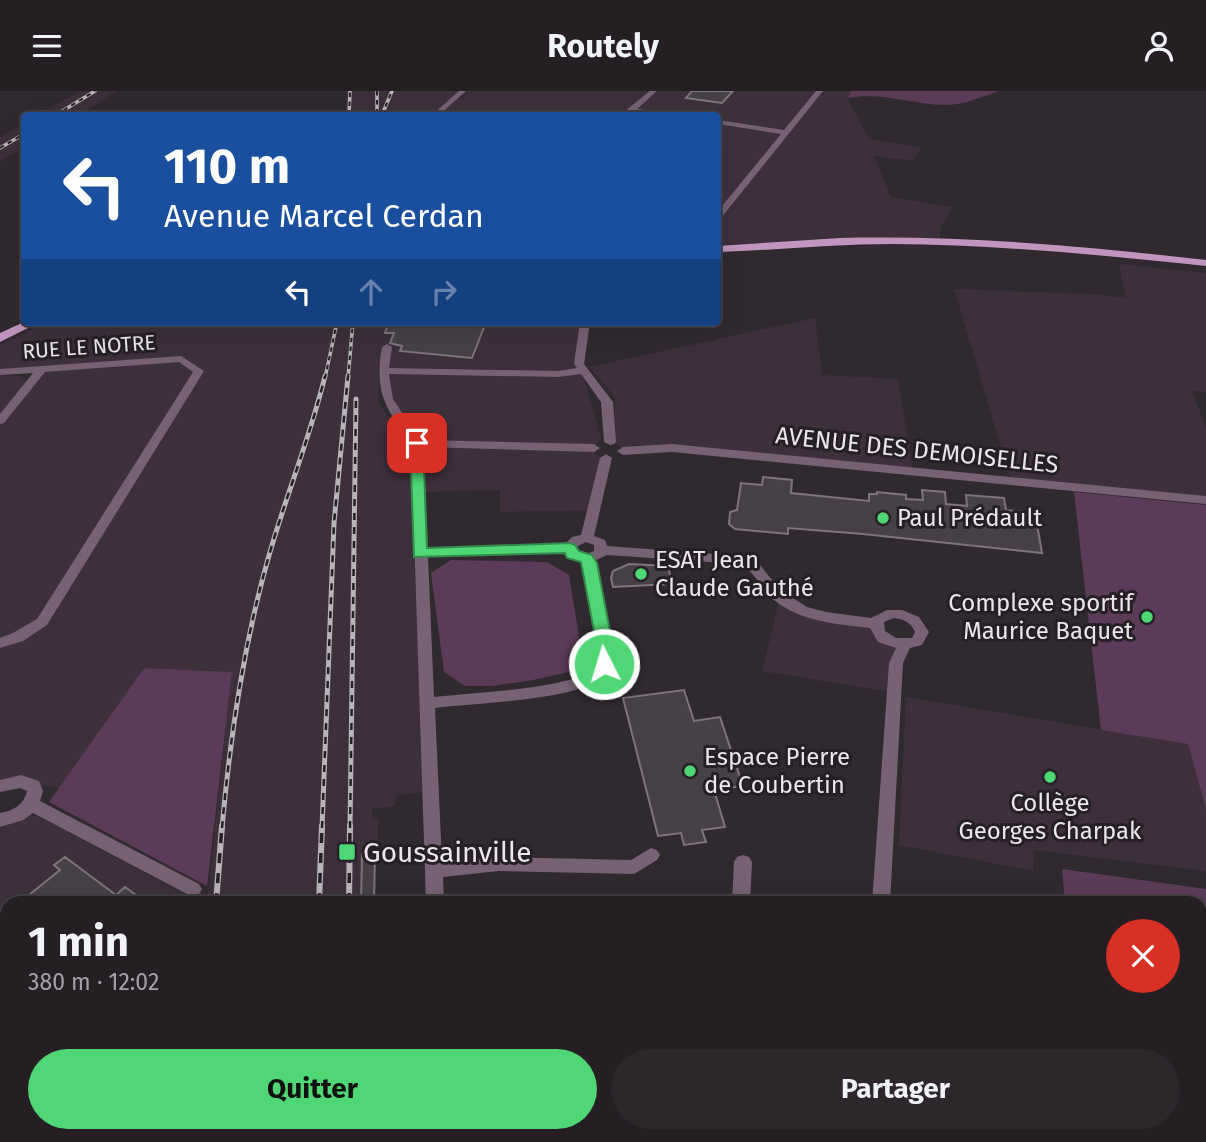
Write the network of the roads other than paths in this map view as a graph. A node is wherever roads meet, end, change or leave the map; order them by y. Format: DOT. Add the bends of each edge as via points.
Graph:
graph roads {
  1 [pos="463,91"];
  2 [pos="654,91"];
  3 [pos="820,91"];
  4 [pos="438,112"];
  5 [pos="630,112"];
  6 [pos="721,122"];
  7 [pos="784,132"];
  8 [pos="721,212"];
  9 [pos="721,249"];
  10 [pos="1206,263"];
  11 [pos="26,326"];
  12 [pos="584,326"];
  13 [pos="0,338"];
  14 [pos="387,347"];
  15 [pos="40,371"];
  16 [pos="383,371"];
  17 [pos="582,371"];
  18 [pos="0,372"];
  19 [pos="0,421"];
  20 [pos="417,443"];
  21 [pos="610,443"];
  22 [pos="594,448"];
  23 [pos="623,451"];
  24 [pos="606,458"];
  25 [pos="1206,500"];
  26 [pos="587,538"];
  27 [pos="570,548"];
  28 [pos="602,549"];
  29 [pos="419,554"];
  30 [pos="587,559"];
  31 [pos="876,624"];
  32 [pos="0,643"];
  33 [pos="905,645"];
  34 [pos="428,703"];
  35 [pos="0,786"];
  36 [pos="31,804"];
  37 [pos="0,820"];
  38 [pos="651,855"];
  39 [pos="743,862"];
  40 [pos="434,870"];
  41 [pos="193,889"];
  42 [pos="435,896"];
  43 [pos="741,896"];
  44 [pos="881,896"];
  1 -- 4 [label="street"];
  2 -- 5 [label="street"];
  3 -- 7 [label="street"];
  6 -- 7 [label="street"];
  7 -- 8 [label="street"];
  9 -- 10 [label="main road" via="916,241"];
  11 -- 13 [label="main road"];
  12 -- 17 [label="street"];
  14 -- 16 [label="street"];
  15 -- 18 [label="street, RUE LE NOTRE"];
  15 -- 19 [label="street"];
  15 -- 32 [label="street, RUE LE NOTRE" via="181,359 199,371 42,622"];
  16 -- 17 [label="street"];
  16 -- 20 [label="street" via="385,398"];
  17 -- 21 [label="street" via="607,402"];
  20 -- 22 [label="street"];
  20 -- 29 [label="street"];
  21 -- 22 [label="street"];
  21 -- 23 [label="street"];
  22 -- 24 [label="street" via="595,454"];
  23 -- 24 [label="street, AVENUE DES DEMOISELLES"];
  23 -- 25 [label="street, AVENUE DES DEMOISELLES" via="672,448"];
  24 -- 26 [label="street"];
  26 -- 27 [label="street"];
  26 -- 28 [label="street" via="597,540"];
  27 -- 29 [label="street"];
  27 -- 30 [label="street" via="577,557"];
  28 -- 30 [label="street"];
  28 -- 31 [label="street" via="742,560 758,568 774,592 795,608"];
  29 -- 34 [label="street"];
  30 -- 34 [label="street" via="606,652 598,674 581,683"];
  31 -- 33 [label="street" via="884,639"];
  31 -- 33 [label="street" via="886,614 912,618 922,632 917,641"];
  33 -- 44 [label="street" via="897,663"];
  34 -- 40 [label="street"];
  35 -- 36 [label="street" via="13,781 28,783 35,791"];
  36 -- 37 [label="street" via="18,815"];
  36 -- 41 [label="street"];
  38 -- 40 [label="street" via="634,867 499,864"];
  39 -- 43 [label="street"];
  40 -- 42 [label="street"];
}
